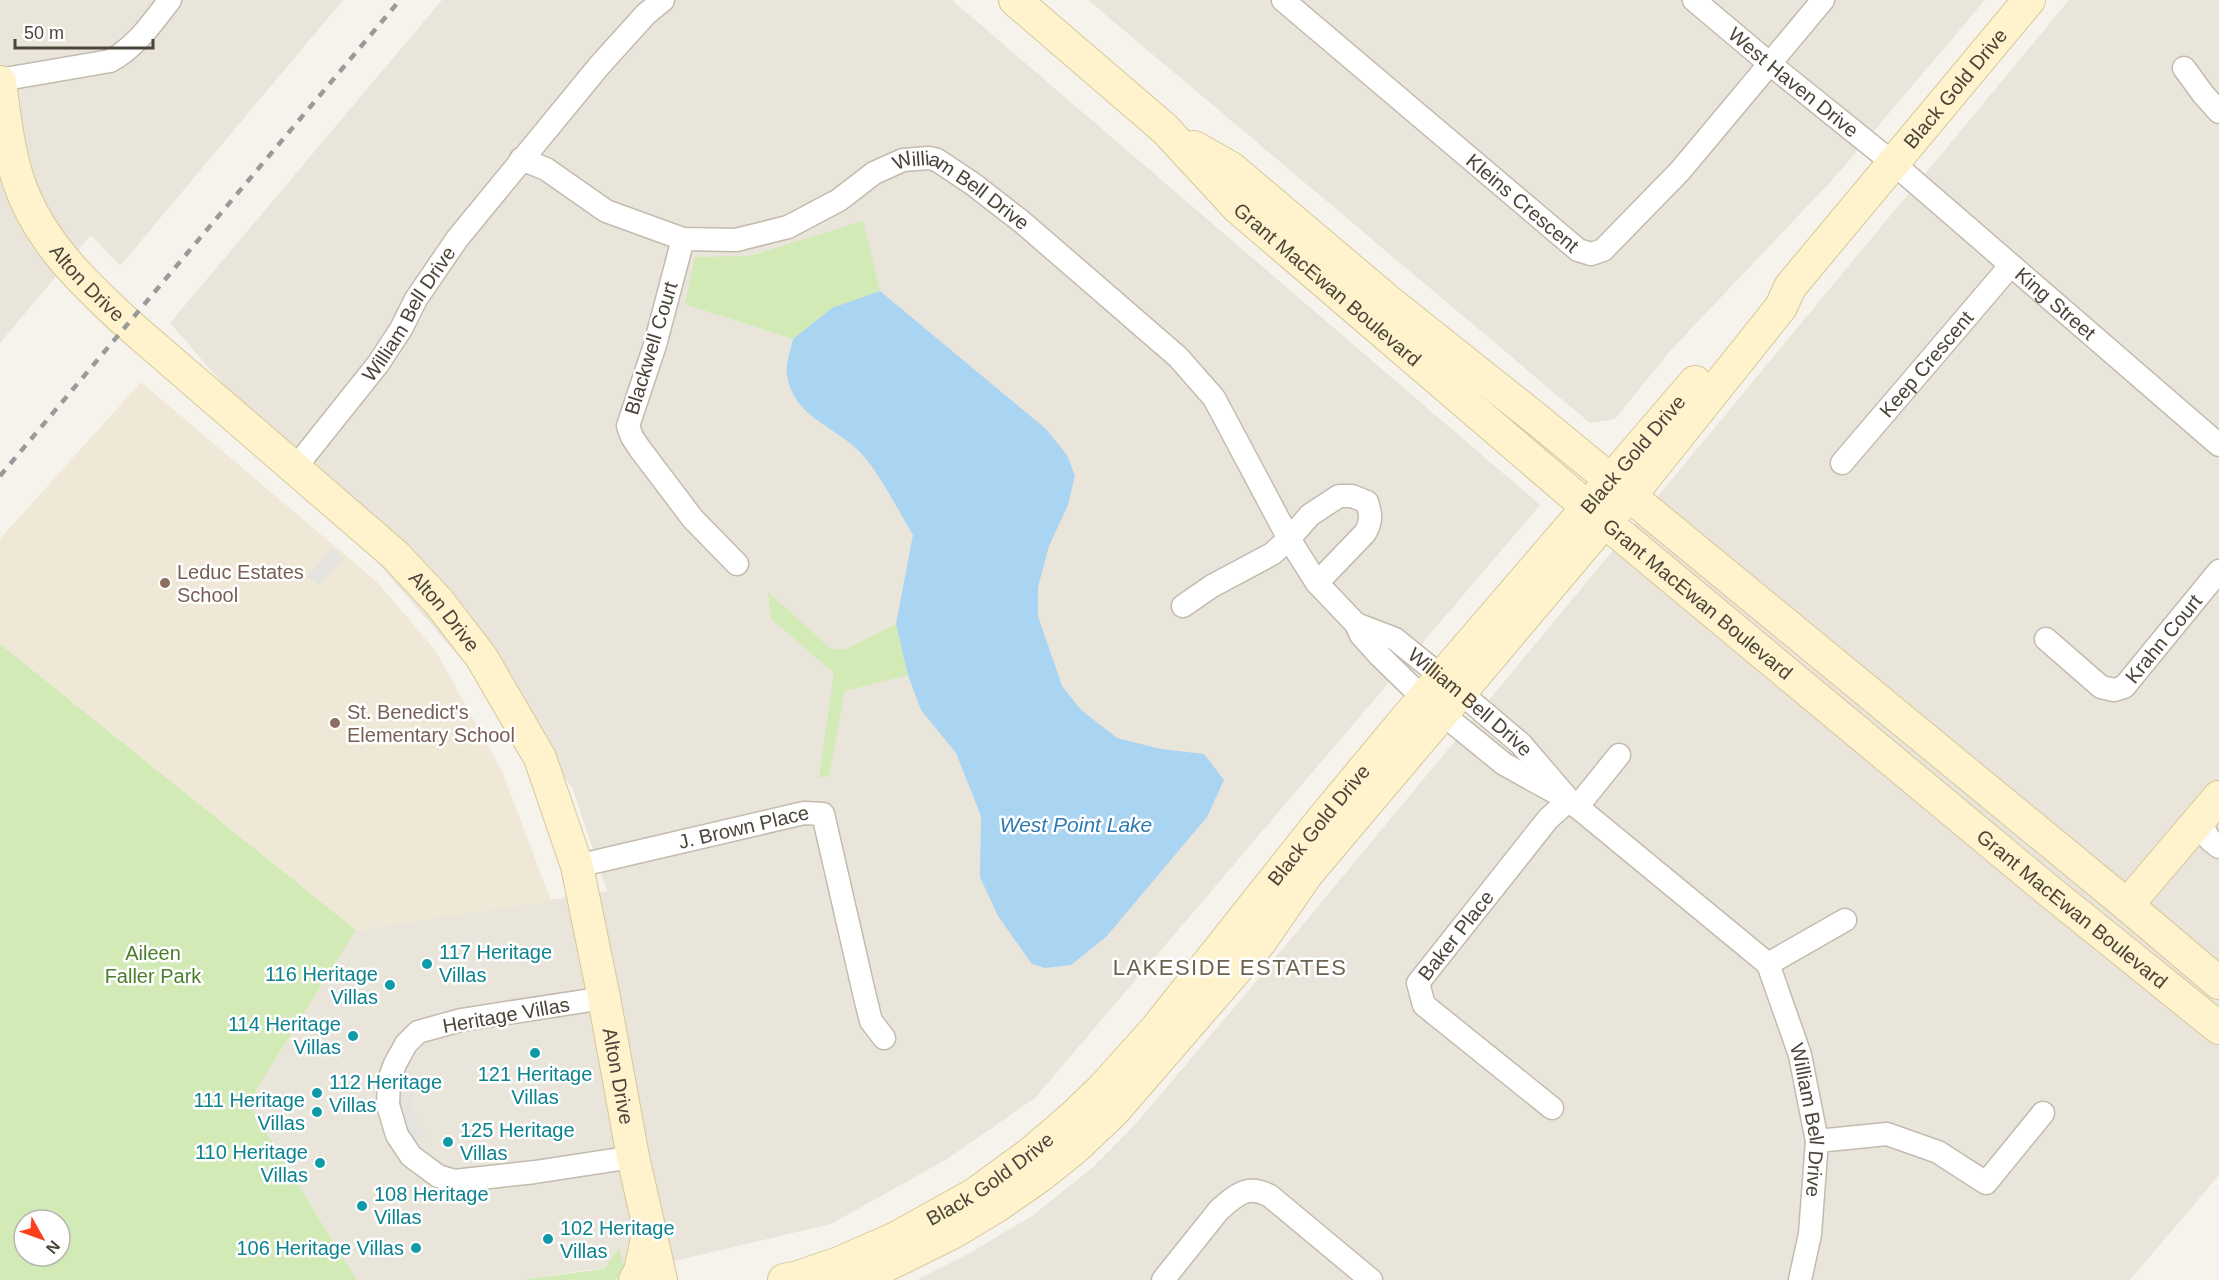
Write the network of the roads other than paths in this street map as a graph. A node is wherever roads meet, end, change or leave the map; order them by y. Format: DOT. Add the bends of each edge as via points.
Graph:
graph roads {
  1 [pos="170,0"];
  2 [pos="663,0"];
  3 [pos="1015,0"];
  4 [pos="1283,0"];
  5 [pos="1694,0"];
  6 [pos="1823,0"];
  7 [pos="2029,0"];
  8 [pos="1770,64"];
  9 [pos="2184,68"];
  10 [pos="0,81"];
  11 [pos="2219,112"];
  12 [pos="1165,129"];
  13 [pos="521,159"];
  14 [pos="1893,164"];
  15 [pos="682,239"];
  16 [pos="2011,265"];
  17 [pos="2219,445"];
  18 [pos="1842,463"];
  19 [pos="295,468"];
  20 [pos="1619,488"];
  21 [pos="1596,514"];
  22 [pos="1289,539"];
  23 [pos="737,564"];
  24 [pos="2219,571"];
  25 [pos="1317,583"];
  26 [pos="1182,606"];
  27 [pos="2046,639"];
  28 [pos="1442,696"];
  29 [pos="1619,755"];
  30 [pos="2219,797"];
  31 [pos="1573,803"];
  32 [pos="2209,825"];
  33 [pos="2219,847"];
  34 [pos="577,866"];
  35 [pos="2127,905"];
  36 [pos="1845,920"];
  37 [pos="1768,964"];
  38 [pos="2219,983"];
  39 [pos="604,998"];
  40 [pos="2219,1028"];
  41 [pos="884,1038"];
  42 [pos="1552,1108"];
  43 [pos="2043,1113"];
  44 [pos="1816,1141"];
  45 [pos="633,1158"];
  46 [pos="649,1227"];
  47 [pos="860,1274"];
  48 [pos="635,1280"];
  49 [pos="661,1280"];
  50 [pos="784,1280"];
  51 [pos="1162,1280"];
  52 [pos="1371,1280"];
  53 [pos="1800,1280"];
  1 -- 10 [label="street" via="135,44 110,61"];
  2 -- 13 [label="street, William Bell Drive" via="606,58"];
  3 -- 12 [label="main road, Grant MacEwan Boulevard"];
  4 -- 8 [label="street, Kleins Crescent" via="1578,250 1591,254 1603,250 1680,171"];
  5 -- 8 [label="street, West Haven Drive"];
  6 -- 8 [label="street, Kleins Crescent"];
  7 -- 14 [label="main road, Black Gold Drive"];
  8 -- 14 [label="street, West Haven Drive"];
  9 -- 11 [label="street"];
  10 -- 19 [label="main road, Alton Drive" via="17,176 52,246 103,301"];
  12 -- 20 [label="main road, Grant MacEwan Boulevard" via="1231,168"];
  12 -- 21 [label="main road, Grant MacEwan Boulevard" via="1237,207"];
  13 -- 15 [label="street, William Bell Drive" via="546,169 606,211"];
  13 -- 19 [label="street, William Bell Drive" via="457,239 378,364"];
  14 -- 16 [label="street, King Street"];
  14 -- 20 [label="main road, Black Gold Drive" via="1790,287 1760,306"];
  15 -- 22 [label="street, William Bell Drive" via="736,240 788,227 839,200 874,173 893,164 918,158 937,160 1022,222 1178,357 1214,398"];
  15 -- 23 [label="street, Blackwell Court" via="655,345 628,426 640,449 693,519"];
  16 -- 17 [label="street, King Street"];
  16 -- 18 [label="street, Keep Crescent"];
  19 -- 34 [label="main road, Alton Drive" via="395,555 439,602 482,658 540,758"];
  20 -- 21 [label="main road, Black Gold Drive"];
  20 -- 35 [label="main road, Grant MacEwan Boulevard"];
  21 -- 28 [label="main road, Black Gold Drive"];
  21 -- 40 [label="main road, Grant MacEwan Boulevard"];
  22 -- 25 [label="street, William Bell Drive"];
  22 -- 25 [label="street" via="1310,515 1339,496 1367,502 1371,518 1365,533"];
  22 -- 26 [label="street" via="1272,554"];
  24 -- 27 [label="street, Krahn Court" via="2124,687 2101,687"];
  25 -- 28 [label="street, William Bell Drive" via="1356,624 1395,639"];
  28 -- 31 [label="street, William Bell Drive" via="1521,744"];
  28 -- 47 [label="main road, Black Gold Drive" via="1325,816 1156,1029 1104,1088 1031,1153 975,1194 896,1238"];
  29 -- 31 [label="street"];
  30 -- 32 [label="main road"];
  31 -- 37 [label="street, William Bell Drive"];
  31 -- 42 [label="street, Baker Place" via="1548,819 1418,983 1424,1005"];
  32 -- 33 [label="street" via="2210,840"];
  32 -- 35 [label="main road"];
  34 -- 39 [label="main road, Alton Drive"];
  34 -- 41 [label="street, J. Brown Place" via="804,813 823,814 871,1021"];
  35 -- 38 [label="main road, Grant MacEwan Boulevard"];
  36 -- 37 [label="street"];
  37 -- 44 [label="street, William Bell Drive" via="1800,1055"];
  39 -- 45 [label="main road, Alton Drive"];
  39 -- 45 [label="street, Heritage Villas" via="482,1016 418,1032 395,1064 389,1080 388,1106 397,1135 411,1156 438,1176 454,1181"];
  43 -- 44 [label="street" via="1986,1183 1938,1152 1887,1134"];
  44 -- 53 [label="street, William Bell Drive" via="1810,1234"];
  45 -- 46 [label="main road, Alton Drive"];
  46 -- 48 [label="main road"];
  46 -- 49 [label="main road, Alton Drive"];
  47 -- 50 [label="main road, Black Gold Drive"];
  51 -- 52 [label="street" via="1219,1209 1257,1189"];
}
